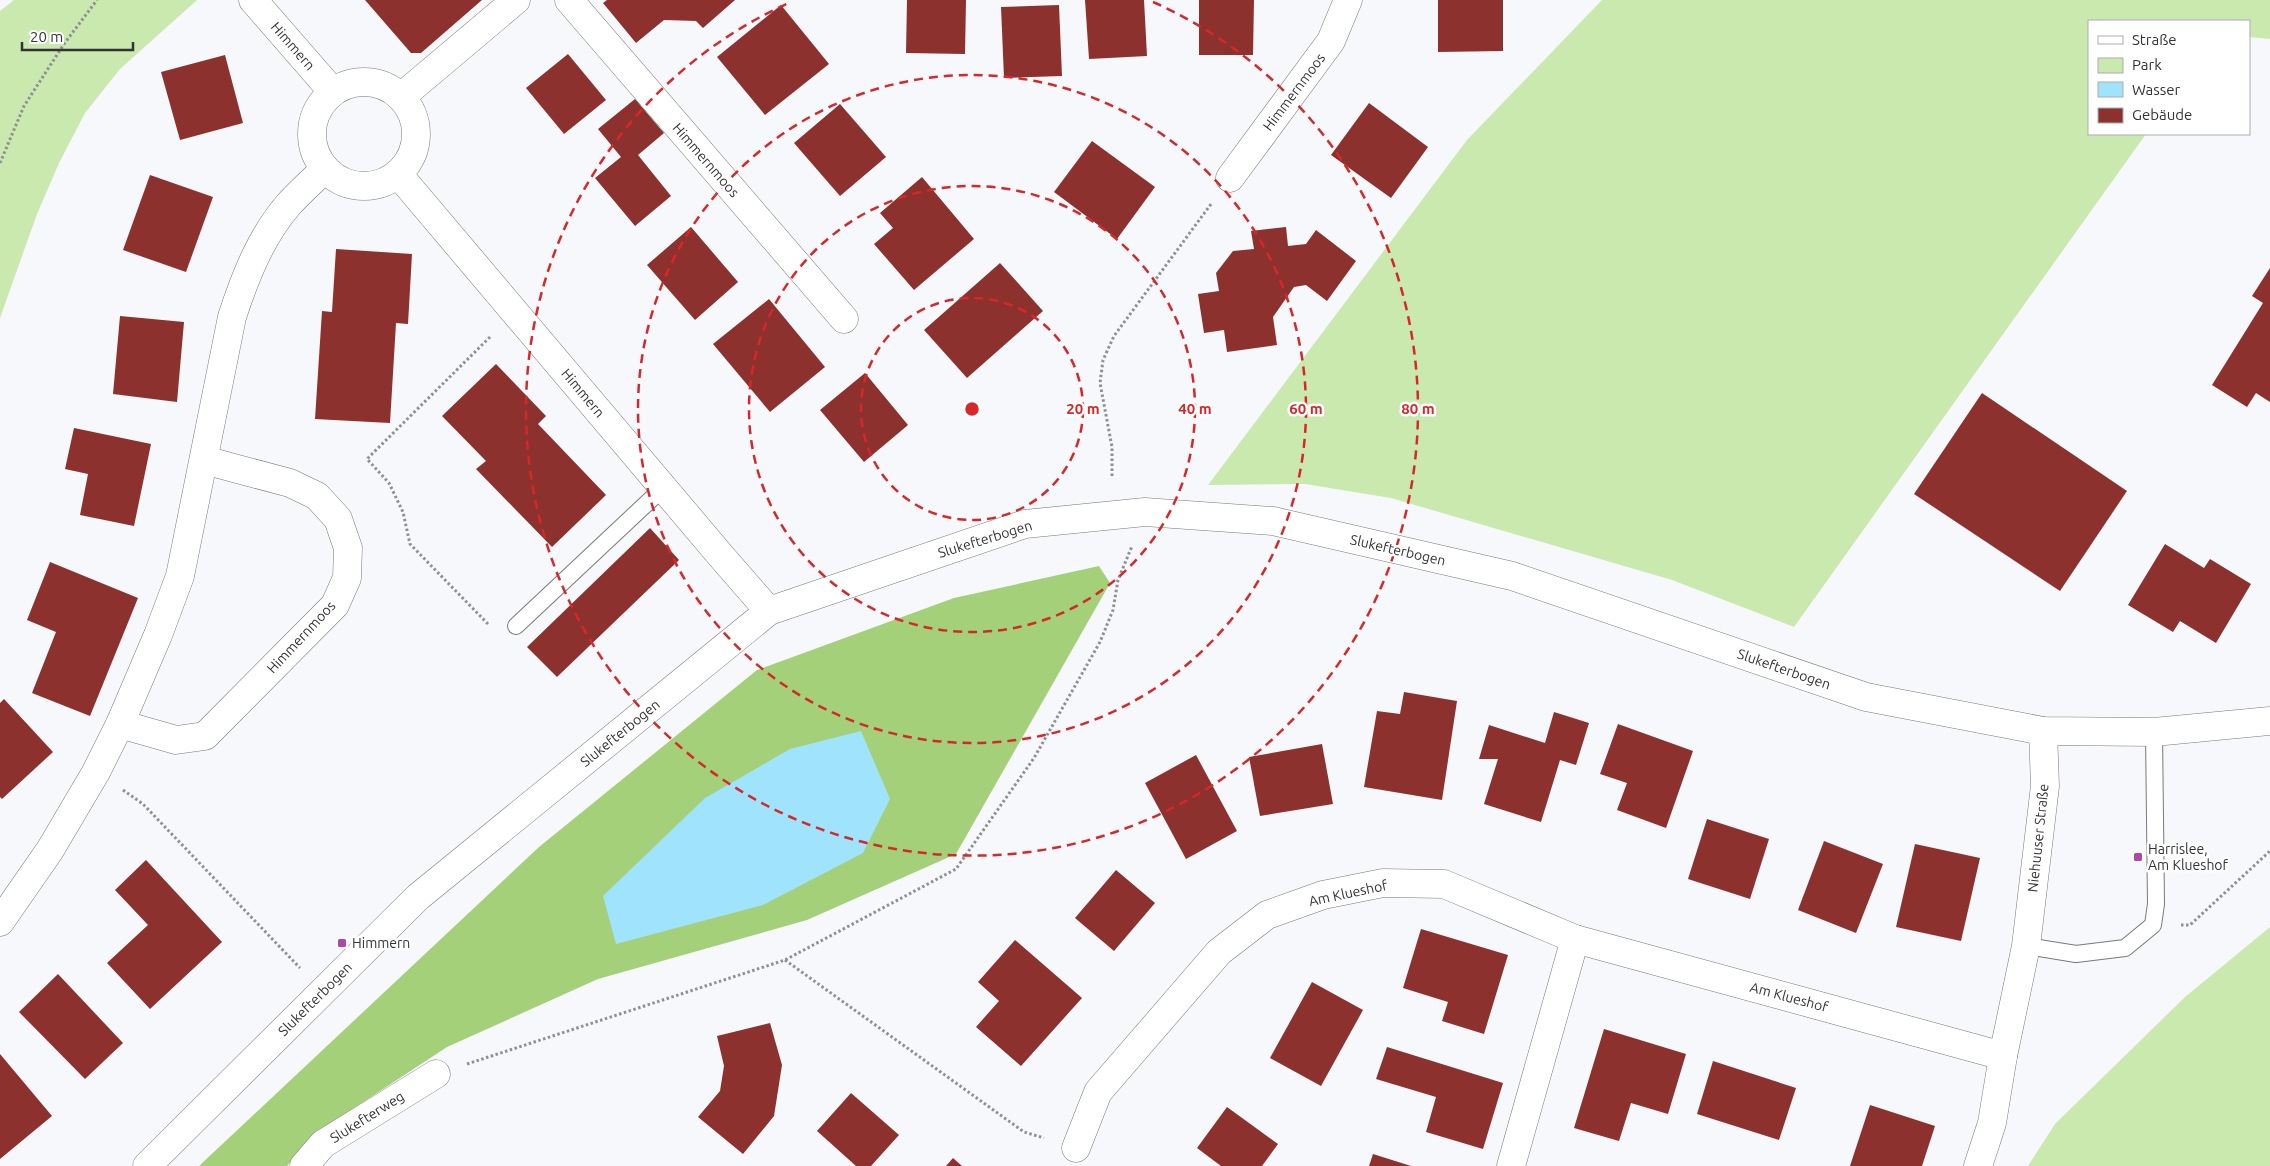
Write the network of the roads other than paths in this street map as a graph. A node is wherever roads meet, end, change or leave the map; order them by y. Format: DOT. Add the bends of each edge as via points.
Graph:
graph roads {
  1 [pos="253,0"];
  2 [pos="516,0"];
  3 [pos="568,0"];
  4 [pos="1348,0"];
  5 [pos="333,92"];
  6 [pos="400,97"];
  7 [pos="325,169"];
  8 [pos="398,174"];
  9 [pos="1230,178"];
  10 [pos="844,319"];
  11 [pos="204,460"];
  12 [pos="663,488"];
  13 [pos="769,611"];
  14 [pos="516,626"];
  15 [pos="2270,721"];
  16 [pos="120,724"];
  17 [pos="2044,731"];
  18 [pos="2154,732"];
  19 [pos="0,922"];
  20 [pos="1575,939"];
  21 [pos="2026,946"];
  22 [pos="2003,1056"];
  23 [pos="436,1074"];
  24 [pos="1076,1148"];
  25 [pos="147,1166"];
  26 [pos="304,1166"];
  27 [pos="1511,1166"];
  28 [pos="1978,1166"];
  1 -- 5 [label="street, Himmern"];
  2 -- 6 [label="street"];
  3 -- 10 [label="street, Himmernmoos"];
  4 -- 9 [label="street, Himmernmoos" via="1331,41"];
  5 -- 6 [label="street" via="349,84 368,82 385,86"];
  5 -- 7 [label="street" via="321,104 314,120 312,137 316,154"];
  6 -- 8 [label="street" via="411,110 416,127 415,144 409,160"];
  7 -- 8 [label="street" via="347,184 360,186 374,186"];
  7 -- 11 [label="street" via="288,205 264,240 245,278 232,317"];
  8 -- 12 [label="street, Himmern"];
  11 -- 16 [label="street" via="180,576"];
  11 -- 16 [label="street, Himmernmoos" via="290,483 318,496 338,519 348,548 347,578 335,606 205,736 176,740"];
  12 -- 13 [label="street, Himmern"];
  12 -- 14 [label="lane"];
  13 -- 17 [label="street, Slukefterbogen" via="1025,524 1145,512 1273,521 1512,576 1866,697"];
  13 -- 25 [label="street, Slukefterbogen" via="418,897"];
  15 -- 18 [label="street"];
  16 -- 19 [label="street" via="50,850"];
  17 -- 18 [label="street"];
  17 -- 21 [label="street, Niehuuser Straße" via="2045,786"];
  18 -- 21 [label="lane" via="2156,904 2153,925 2125,948 2076,954"];
  20 -- 22 [label="street, Am Klueshof"];
  20 -- 24 [label="street, Am Klueshof" via="1444,884 1383,883 1324,895 1267,915 1219,952 1098,1092"];
  20 -- 27 [label="street"];
  21 -- 22 [label="street, Niehuuser Straße"];
  22 -- 28 [label="street, Niehuuser Straße" via="1992,1123"];
  23 -- 26 [label="street, Slukefterweg" via="323,1144"];
}
